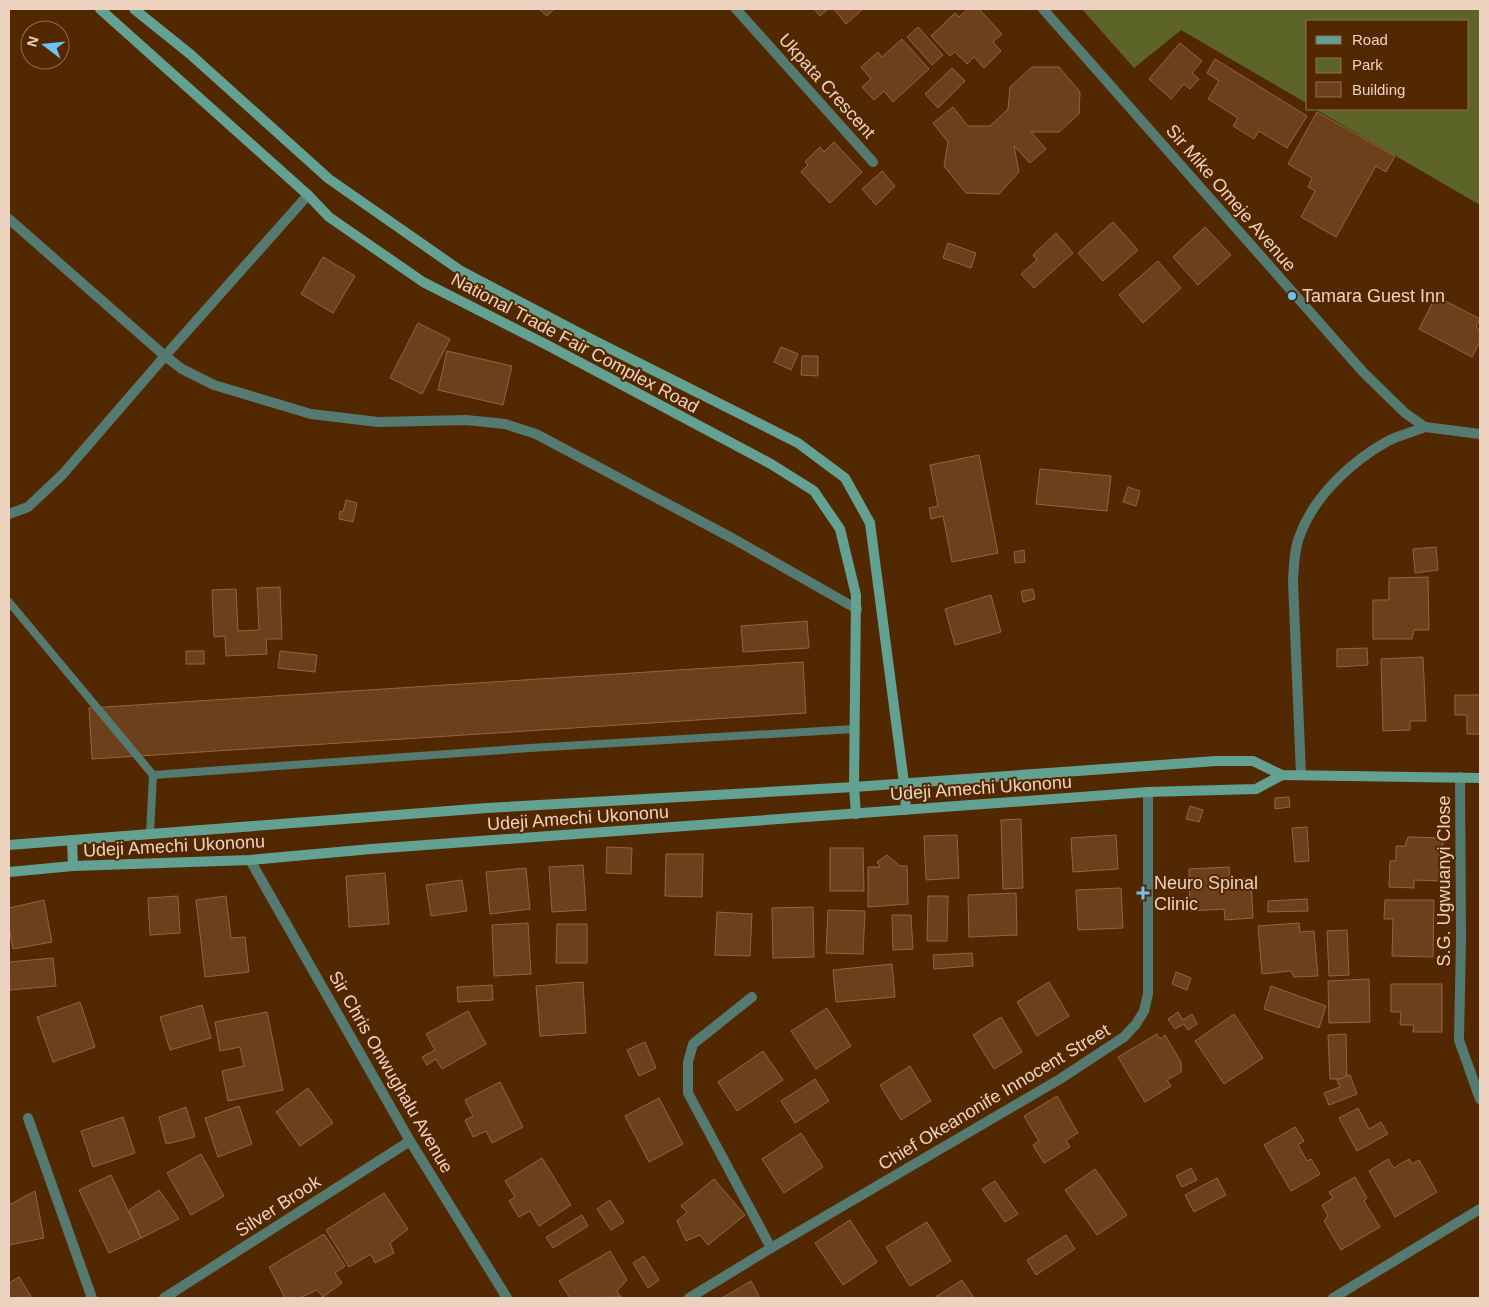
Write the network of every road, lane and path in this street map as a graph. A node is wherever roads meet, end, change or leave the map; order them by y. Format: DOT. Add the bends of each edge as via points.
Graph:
graph roads {
  1 [pos="100,9"];
  2 [pos="134,9"];
  3 [pos="736,9"];
  4 [pos="1043,9"];
  5 [pos="873,162"];
  6 [pos="308,195"];
  7 [pos="9,219"];
  8 [pos="165,356"];
  9 [pos="1424,427"];
  10 [pos="1480,434"];
  11 [pos="9,514"];
  12 [pos="9,602"];
  13 [pos="857,610"];
  14 [pos="855,729"];
  15 [pos="154,775"];
  16 [pos="1282,775"];
  17 [pos="1301,775"];
  18 [pos="1460,777"];
  19 [pos="1480,778"];
  20 [pos="904,783"];
  21 [pos="854,787"];
  22 [pos="1148,792"];
  23 [pos="906,810"];
  24 [pos="856,814"];
  25 [pos="150,834"];
  26 [pos="72,840"];
  27 [pos="9,845"];
  28 [pos="250,860"];
  29 [pos="73,866"];
  30 [pos="9,872"];
  31 [pos="752,997"];
  32 [pos="1480,1099"];
  33 [pos="28,1118"];
  34 [pos="410,1141"];
  35 [pos="1480,1209"];
  36 [pos="771,1248"];
  37 [pos="92,1298"];
  38 [pos="164,1298"];
  39 [pos="507,1298"];
  40 [pos="689,1298"];
  41 [pos="1333,1298"];
  1 -- 6 [label="main road, National Trade Fair Complex Road"];
  2 -- 20 [label="main road, National Trade Fair Complex Road" via="190,54 329,179 462,271 798,443 845,478 870,523"];
  3 -- 5 [label="street, Ukpata Crescent"];
  4 -- 9 [label="street, Sir Mike Omeje Avenue" via="1363,372"];
  6 -- 8 [label="street"];
  6 -- 13 [label="main road, National Trade Fair Complex Road" via="329,217 423,282 771,464 814,490 840,529"];
  7 -- 8 [label="street"];
  8 -- 11 [label="street" via="63,474 28,507"];
  8 -- 13 [label="street" via="182,369 214,385 311,414 378,422 466,420 505,424 536,434 732,538"];
  9 -- 10 [label="street, Sir Mike Omeje Avenue"];
  9 -- 17 [label="street" via="1390,440 1341,475 1317,503 1300,535 1293,581"];
  12 -- 15 [label="lane"];
  13 -- 14 [label="main road, National Trade Fair Complex Road"];
  14 -- 15 [label="lane"];
  14 -- 21 [label="main road, National Trade Fair Complex Road"];
  15 -- 25 [label="lane"];
  16 -- 17 [label="main road, S.G. Ugwuanyi Close"];
  16 -- 20 [label="main road, Udeji Amechi Ukononu" via="1253,761 1226,761"];
  16 -- 22 [label="main road, Udeji Amechi Ukononu" via="1256,789"];
  17 -- 18 [label="main road, S.G. Ugwuanyi Close"];
  18 -- 19 [label="main road"];
  18 -- 32 [label="street, S.G. Ugwuanyi Close" via="1460,1040"];
  20 -- 21 [label="main road, Udeji Amechi Ukononu"];
  20 -- 23 [label="main road, National Trade Fair Complex Road"];
  21 -- 24 [label="main road, National Trade Fair Complex Road"];
  21 -- 25 [label="main road, Udeji Amechi Ukononu" via="487,808"];
  22 -- 23 [label="main road, Udeji Amechi Ukononu"];
  22 -- 36 [label="street, Chief Okeanonife Innocent Street" via="1148,994 1144,1011 1136,1024 1124,1037 1060,1079"];
  23 -- 24 [label="main road, Udeji Amechi Ukononu"];
  24 -- 28 [label="main road, Udeji Amechi Ukononu"];
  25 -- 26 [label="main road, Udeji Amechi Ukononu"];
  26 -- 27 [label="main road, Udeji Amechi Ukononu"];
  26 -- 29 [label="main road"];
  28 -- 29 [label="main road, Udeji Amechi Ukononu"];
  28 -- 34 [label="street, Sir Chris Onwughalu Avenue"];
  29 -- 30 [label="main road, Udeji Amechi Ukononu"];
  31 -- 36 [label="street" via="693,1044 688,1062 688,1093"];
  33 -- 37 [label="street"];
  34 -- 38 [label="street, Silver Brook"];
  34 -- 39 [label="street, Sir Chris Onwughalu Avenue"];
  35 -- 41 [label="street"];
  36 -- 40 [label="street, Chief Okeanonife Innocent Street"];
}
